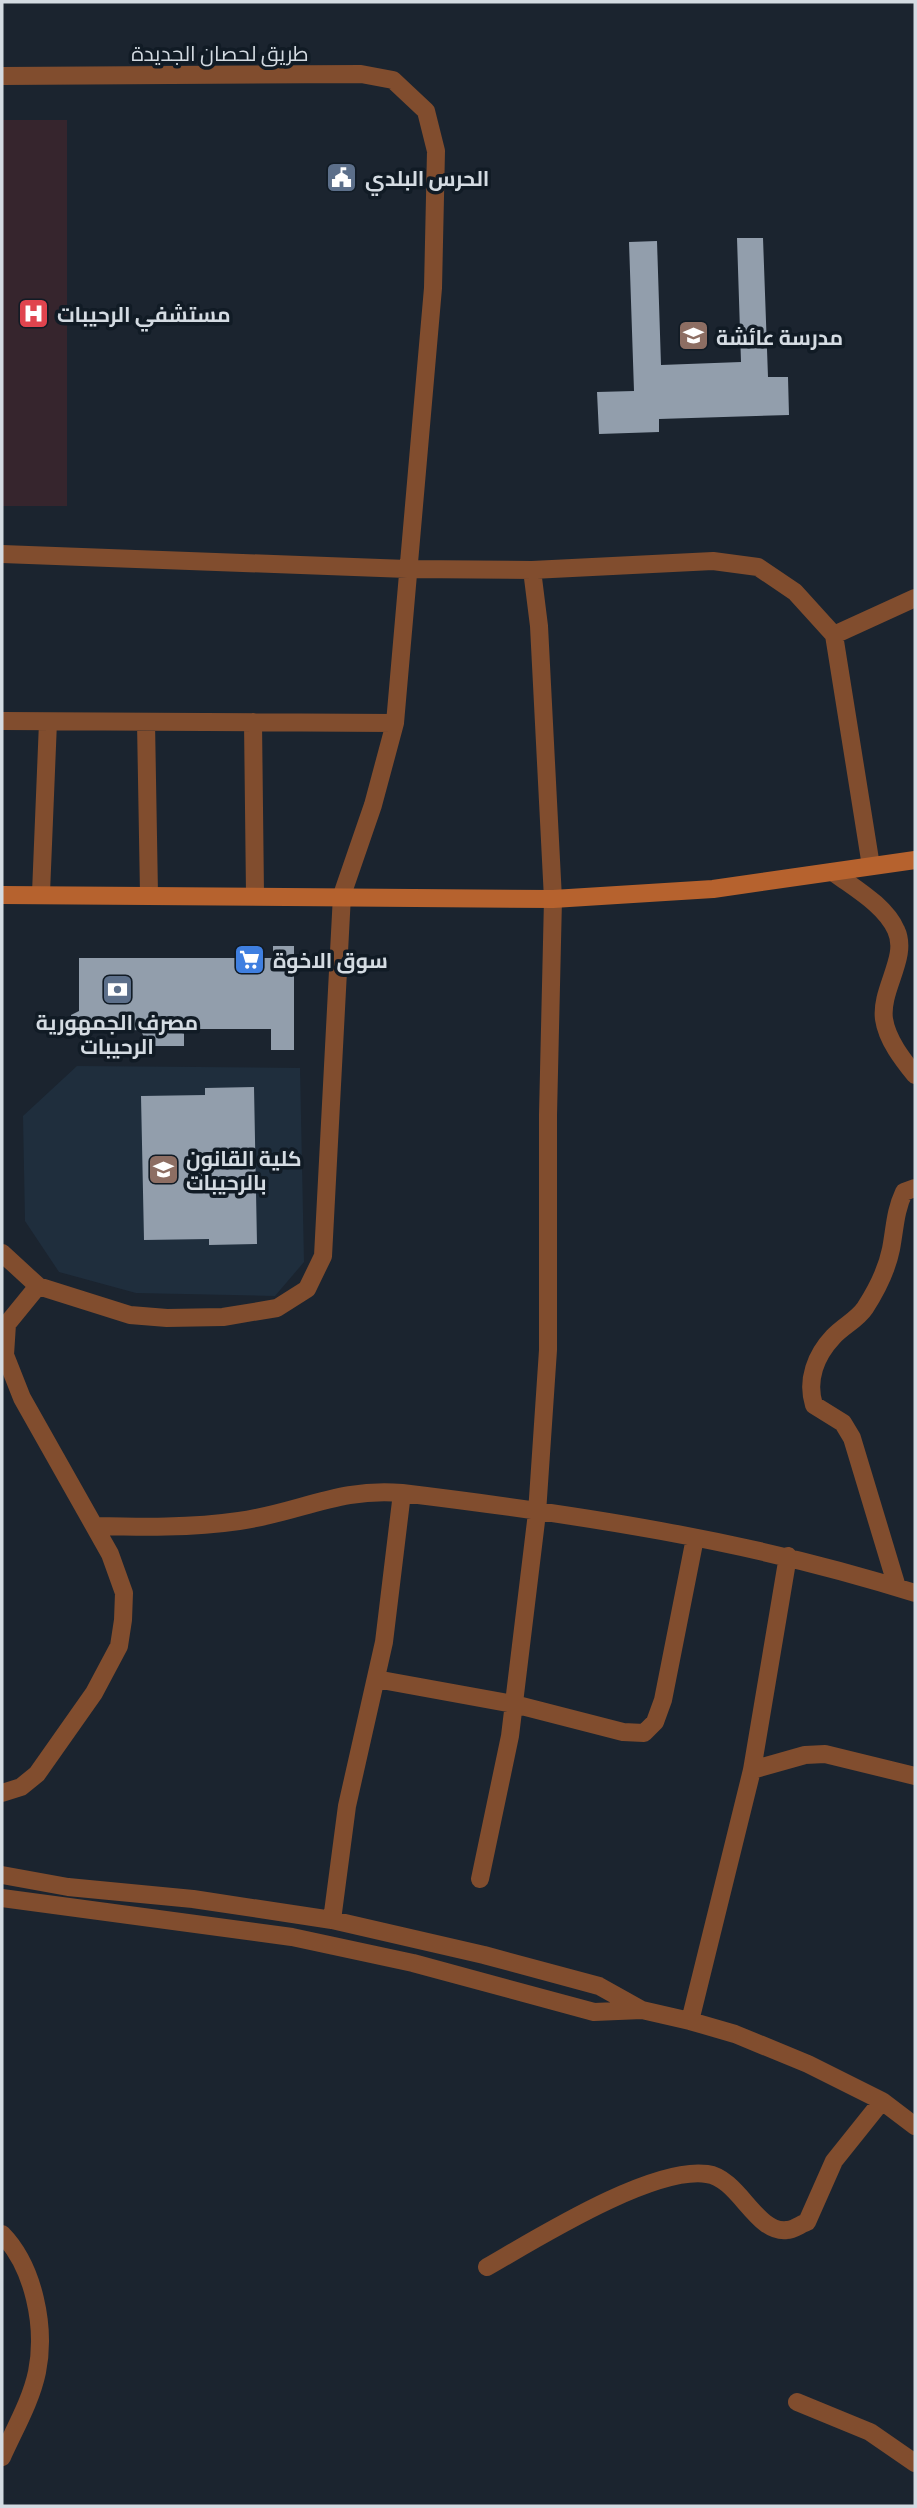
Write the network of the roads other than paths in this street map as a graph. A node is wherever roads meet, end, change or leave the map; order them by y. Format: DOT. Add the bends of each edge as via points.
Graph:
graph roads {
  1 [pos="2,76"];
  2 [pos="2,554"];
  3 [pos="407,569"];
  4 [pos="532,570"];
  5 [pos="915,598"];
  6 [pos="834,635"];
  7 [pos="2,721"];
  8 [pos="48,722"];
  9 [pos="146,722"];
  10 [pos="253,722"];
  11 [pos="395,723"];
  12 [pos="915,860"];
  13 [pos="871,866"];
  14 [pos="833,872"];
  15 [pos="41,893"];
  16 [pos="2,894"];
  17 [pos="149,894"];
  18 [pos="255,894"];
  19 [pos="342,895"];
  20 [pos="553,898"];
  21 [pos="915,1075"];
  22 [pos="915,1188"];
  23 [pos="2,1252"];
  24 [pos="38,1286"];
  25 [pos="402,1493"];
  26 [pos="537,1513"];
  27 [pos="94,1526"];
  28 [pos="695,1538"];
  29 [pos="788,1556"];
  30 [pos="897,1587"];
  31 [pos="915,1593"];
  32 [pos="376,1679"];
  33 [pos="514,1704"];
  34 [pos="752,1770"];
  35 [pos="915,1776"];
  36 [pos="2,1793"];
  37 [pos="2,1875"];
  38 [pos="480,1879"];
  39 [pos="68,1887"];
  40 [pos="2,1898"];
  41 [pos="66,1907"];
  42 [pos="332,1920"];
  43 [pos="642,2010"];
  44 [pos="690,2021"];
  45 [pos="882,2101"];
  46 [pos="915,2126"];
  47 [pos="2,2234"];
  48 [pos="487,2267"];
  49 [pos="797,2402"];
  50 [pos="2,2457"];
  51 [pos="915,2463"];
  1 -- 3 [label="street, طريق لحصان الجديدة" via="361,74 393,80 426,111 436,151 433,288"];
  2 -- 3 [label="street"];
  3 -- 4 [label="street"];
  3 -- 11 [label="street"];
  4 -- 6 [label="street" via="713,561 758,567 795,592"];
  4 -- 20 [label="street"];
  5 -- 6 [label="street"];
  6 -- 13 [label="street"];
  7 -- 8 [label="street"];
  8 -- 9 [label="street"];
  8 -- 15 [label="street"];
  9 -- 10 [label="street"];
  9 -- 17 [label="street"];
  10 -- 11 [label="street"];
  10 -- 18 [label="street"];
  11 -- 19 [label="street"];
  12 -- 13 [label="main road"];
  13 -- 14 [label="main road"];
  14 -- 20 [label="main road" via="713,889"];
  14 -- 21 [label="street" via="883,911 896,928 900,941 883,1003 884,1021 895,1048"];
  15 -- 16 [label="main road"];
  15 -- 17 [label="main road"];
  17 -- 18 [label="main road"];
  18 -- 19 [label="main road"];
  19 -- 20 [label="main road"];
  19 -- 24 [label="street" via="323,1256 307,1289 277,1308 223,1317 167,1318 110,1310"];
  20 -- 26 [label="street" via="548,1350"];
  22 -- 30 [label="street" via="904,1192 896,1208 891,1251 878,1285 864,1310 823,1350 809,1390 814,1405 844,1423 852,1438"];
  23 -- 24 [label="street"];
  24 -- 27 [label="street" via="7,1324 5,1355 22,1398"];
  25 -- 26 [label="street"];
  25 -- 27 [label="street" via="345,1494 240,1521"];
  25 -- 32 [label="street"];
  26 -- 28 [label="street"];
  26 -- 33 [label="street"];
  27 -- 36 [label="street" via="124,1593 119,1646 94,1693 37,1774"];
  28 -- 29 [label="street"];
  28 -- 33 [label="street" via="663,1700 655,1722 644,1733"];
  29 -- 30 [label="street"];
  29 -- 34 [label="street"];
  30 -- 31 [label="street"];
  32 -- 33 [label="street"];
  32 -- 42 [label="street" via="347,1806"];
  33 -- 38 [label="street"];
  34 -- 35 [label="street" via="825,1754"];
  34 -- 44 [label="street"];
  37 -- 39 [label="street"];
  39 -- 41 [label="street"];
  39 -- 42 [label="street" via="193,1899"];
  40 -- 41 [label="street"];
  41 -- 43 [label="street" via="292,1937 413,1963 594,2012"];
  42 -- 43 [label="street" via="599,1986"];
  43 -- 44 [label="street"];
  44 -- 45 [label="street" via="808,2064"];
  45 -- 46 [label="street"];
  45 -- 48 [label="street" via="834,2161 807,2222 788,2230 771,2228 732,2187 709,2174 682,2174 597,2206"];
  47 -- 50 [label="street" via="25,2271 40,2329 37,2372"];
  49 -- 51 [label="street" via="870,2432"];
}
